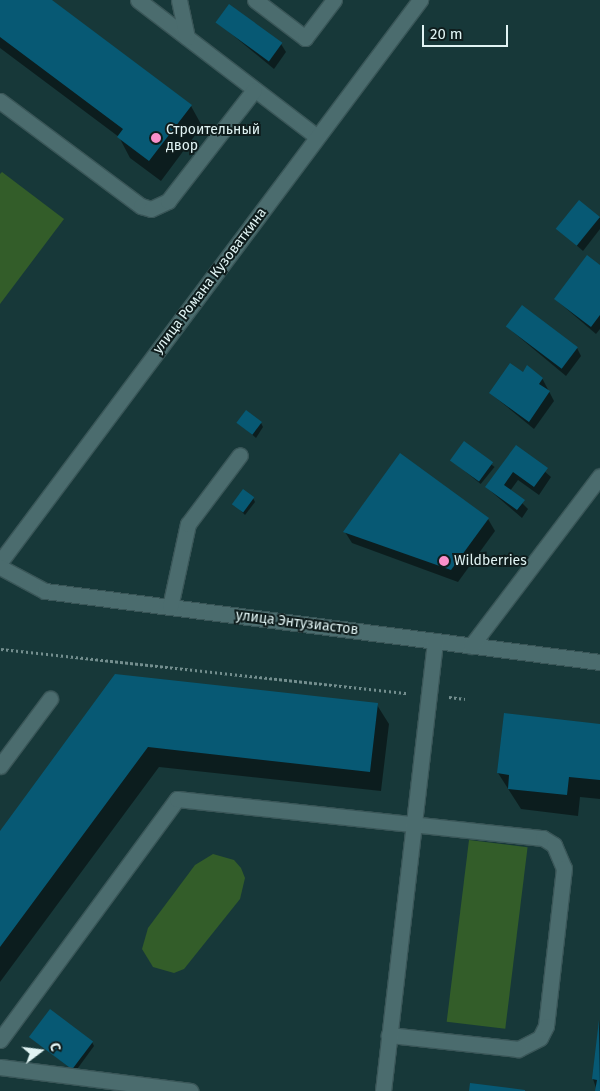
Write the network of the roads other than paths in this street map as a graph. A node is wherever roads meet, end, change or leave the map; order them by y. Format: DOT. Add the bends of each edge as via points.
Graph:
graph roads {
  1 [pos="138,0"];
  2 [pos="180,0"];
  3 [pos="255,0"];
  4 [pos="334,0"];
  5 [pos="420,0"];
  6 [pos="187,37"];
  7 [pos="254,90"];
  8 [pos="0,101"];
  9 [pos="317,137"];
  10 [pos="240,455"];
  11 [pos="600,476"];
  12 [pos="0,562"];
  13 [pos="0,567"];
  14 [pos="170,607"];
  15 [pos="435,641"];
  16 [pos="471,646"];
  17 [pos="600,662"];
  18 [pos="50,699"];
  19 [pos="0,766"];
  20 [pos="414,824"];
  21 [pos="389,1035"];
  22 [pos="0,1040"];
  23 [pos="0,1067"];
  24 [pos="190,1091"];
  25 [pos="383,1091"];
  1 -- 6 [label="street"];
  2 -- 6 [label="street"];
  3 -- 4 [label="street" via="305,38"];
  5 -- 9 [label="street, улица Романа Кузоваткина"];
  6 -- 7 [label="street"];
  7 -- 8 [label="street" via="168,201 151,209 141,206"];
  7 -- 9 [label="street"];
  9 -- 12 [label="street, улица Романа Кузоваткина"];
  10 -- 14 [label="street" via="188,524"];
  11 -- 16 [label="street"];
  13 -- 14 [label="street, улица Энтузиастов" via="45,591"];
  14 -- 15 [label="street, улица Энтузиастов"];
  15 -- 16 [label="street, улица Энтузиастов"];
  15 -- 20 [label="street"];
  16 -- 17 [label="street, улица Энтузиастов"];
  18 -- 19 [label="street"];
  20 -- 21 [label="street"];
  20 -- 21 [label="street" via="543,838 554,846 564,868 546,1026 540,1038 518,1049"];
  20 -- 22 [label="street" via="177,799"];
  21 -- 25 [label="street"];
  23 -- 24 [label="street"];
}
